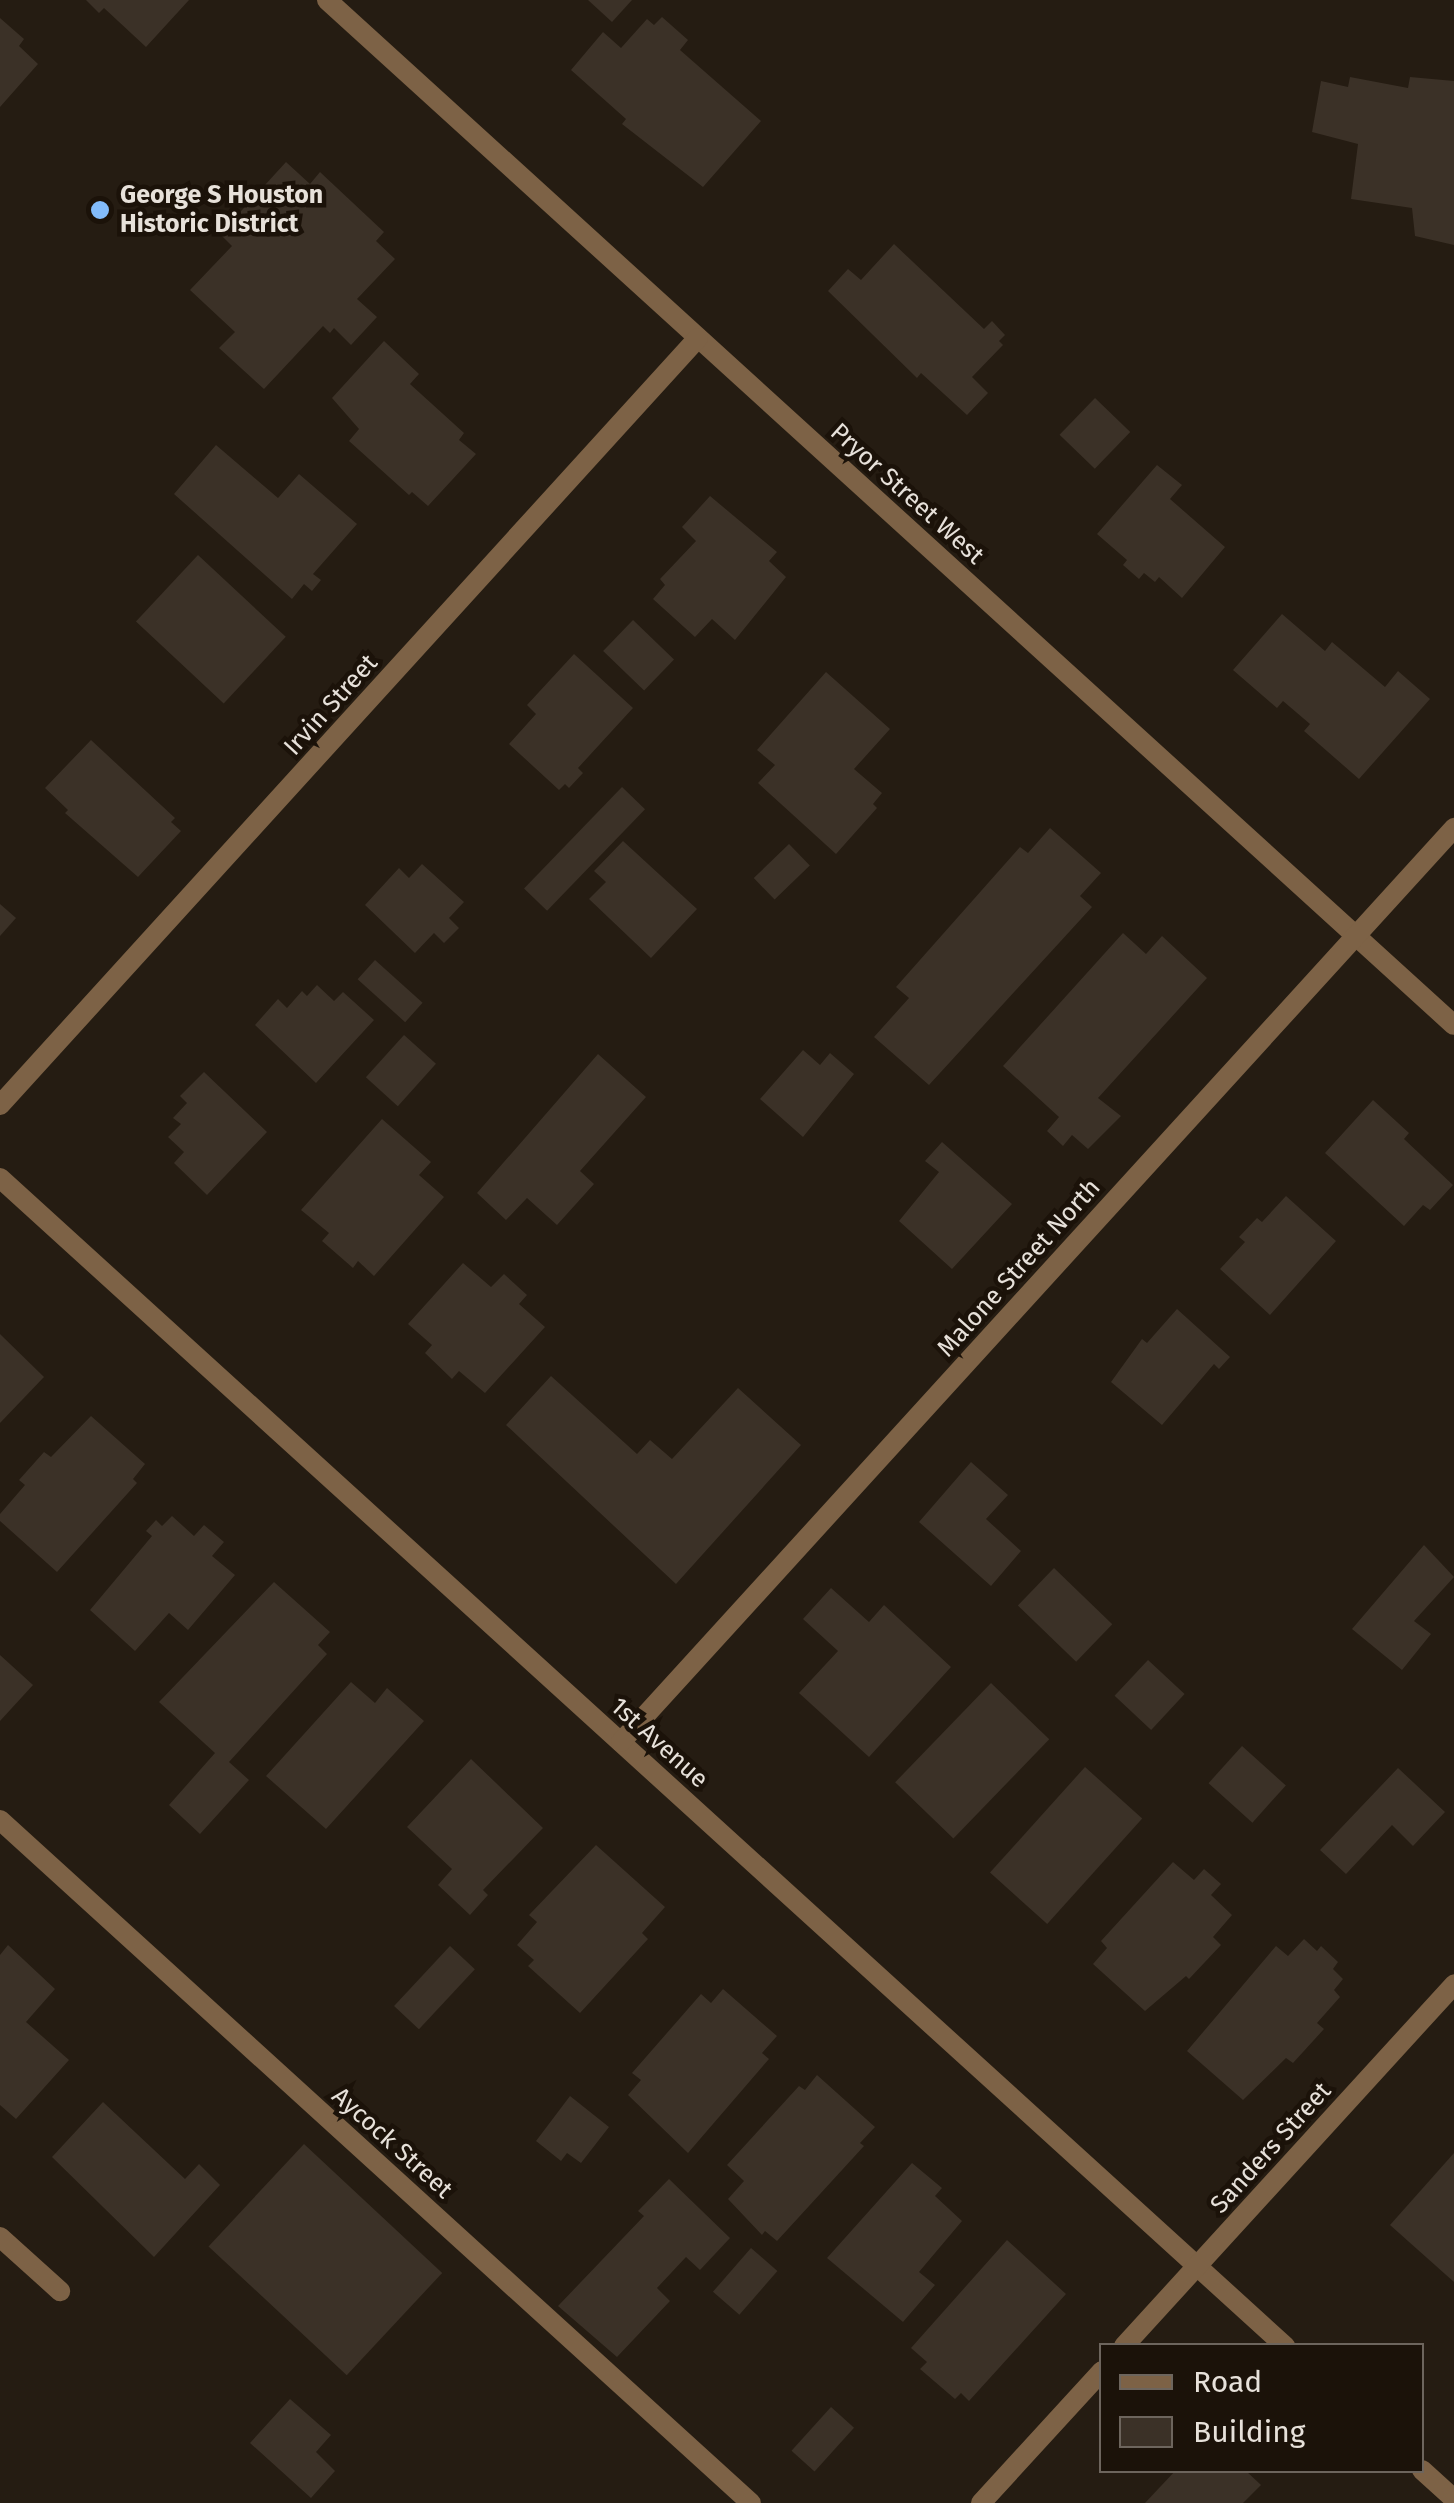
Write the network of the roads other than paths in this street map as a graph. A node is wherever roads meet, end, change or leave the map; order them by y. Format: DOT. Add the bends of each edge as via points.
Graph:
graph roads {
  1 [pos="326,0"];
  2 [pos="698,338"];
  3 [pos="1454,828"];
  4 [pos="1356,936"];
  5 [pos="1454,1025"];
  6 [pos="0,1105"];
  7 [pos="0,1178"];
  8 [pos="621,1742"];
  9 [pos="0,1820"];
  10 [pos="1454,1984"];
  11 [pos="0,2237"];
  12 [pos="1197,2266"];
  13 [pos="60,2290"];
  14 [pos="1127,2343"];
  15 [pos="1282,2343"];
  16 [pos="1099,2374"];
  17 [pos="1424,2472"];
  18 [pos="1454,2500"];
  19 [pos="751,2503"];
  20 [pos="982,2503"];
  1 -- 2 [label="street, Pryor Street West"];
  2 -- 4 [label="street, Pryor Street West"];
  2 -- 6 [label="street, Irvin Street"];
  3 -- 4 [label="street, Malone Street North"];
  4 -- 5 [label="street, Pryor Street West"];
  4 -- 8 [label="street, Malone Street North"];
  7 -- 8 [label="street, 1st Avenue"];
  8 -- 12 [label="street, 1st Avenue"];
  9 -- 19 [label="street, Aycock Street"];
  10 -- 12 [label="street, Sanders Street"];
  11 -- 13 [label="street"];
  12 -- 14 [label="street, Sanders Street"];
  12 -- 15 [label="street, 1st Avenue"];
  16 -- 20 [label="street"];
  17 -- 18 [label="street"];
}
